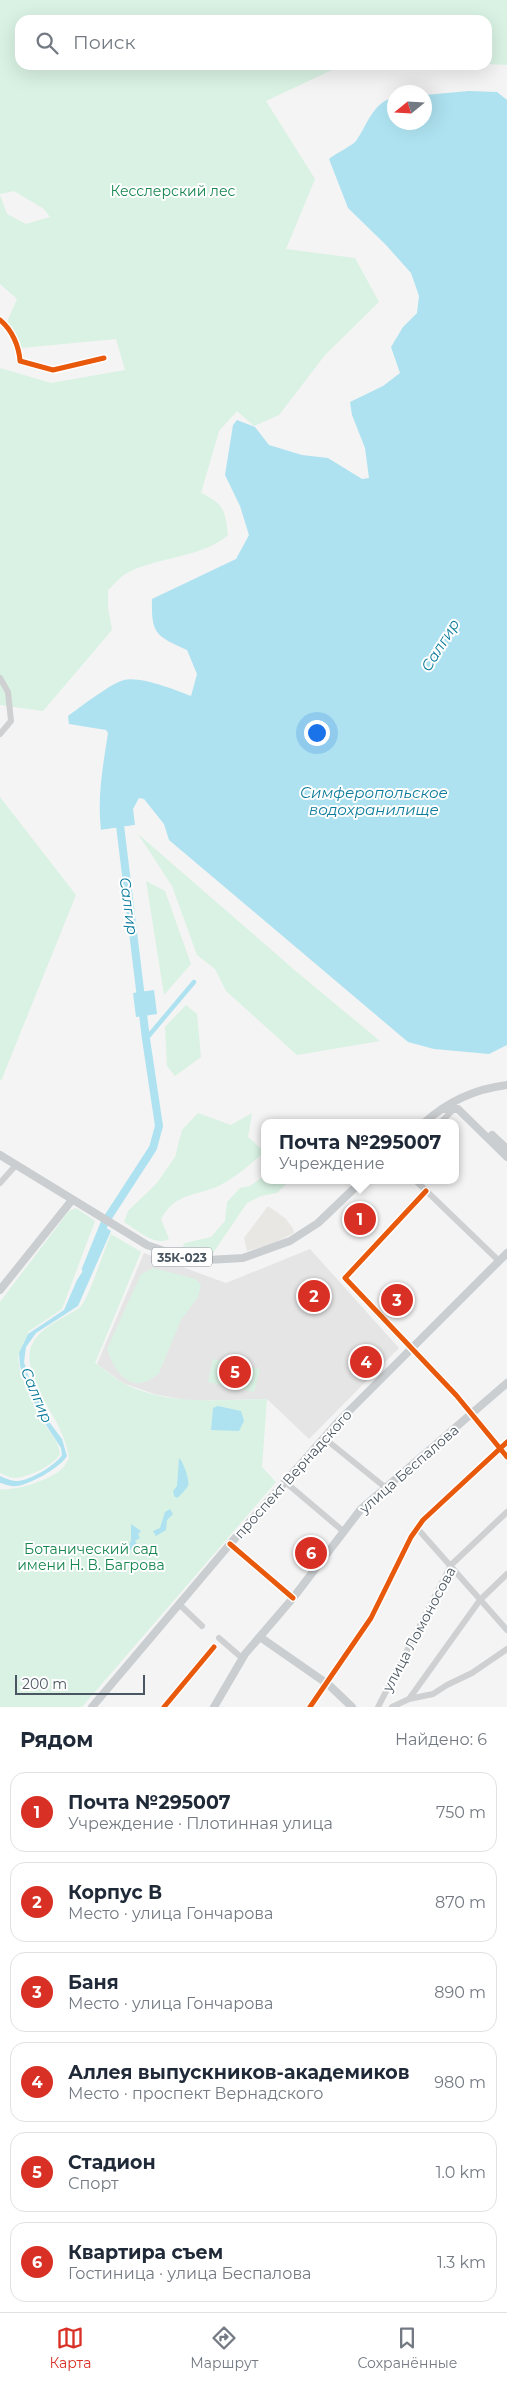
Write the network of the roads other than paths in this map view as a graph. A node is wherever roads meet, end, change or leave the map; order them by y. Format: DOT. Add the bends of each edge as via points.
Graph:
graph roads {
  1 [pos="0,320"];
  2 [pos="104,358"];
  3 [pos="0,678"];
  4 [pos="0,734"];
  5 [pos="507,1087"];
  6 [pos="456,1100"];
  7 [pos="454,1109"];
  8 [pos="440,1110"];
  9 [pos="429,1119"];
  10 [pos="444,1119"];
  11 [pos="507,1149"];
  12 [pos="0,1155"];
  13 [pos="507,1157"];
  14 [pos="16,1165"];
  15 [pos="0,1183"];
  16 [pos="359,1184"];
  17 [pos="419,1184"];
  18 [pos="426,1191"];
  19 [pos="72,1200"];
  20 [pos="507,1253"];
  21 [pos="499,1261"];
  22 [pos="0,1290"];
  23 [pos="411,1347"];
  24 [pos="507,1383"];
  25 [pos="470,1414"];
  26 [pos="324,1438"];
  27 [pos="507,1442"];
  28 [pos="499,1449"];
  29 [pos="507,1457"];
  30 [pos="284,1481"];
  31 [pos="386,1488"];
  32 [pos="507,1512"];
  33 [pos="417,1528"];
  34 [pos="343,1531"];
  35 [pos="230,1544"];
  36 [pos="450,1565"];
  37 [pos="507,1574"];
  38 [pos="293,1598"];
  39 [pos="480,1600"];
  40 [pos="178,1604"];
  41 [pos="202,1626"];
  42 [pos="507,1630"];
  43 [pos="260,1637"];
  44 [pos="219,1638"];
  45 [pos="214,1647"];
  46 [pos="507,1649"];
  47 [pos="242,1658"];
  48 [pos="326,1682"];
  49 [pos="409,1699"];
  50 [pos="92,1707"];
  51 [pos="164,1707"];
  52 [pos="214,1707"];
  53 [pos="310,1707"];
  54 [pos="352,1707"];
  55 [pos="378,1707"];
  56 [pos="392,1707"];
  1 -- 2 [label="street" via="20,350 20,361 53,370"];
  3 -- 4 [label="street" via="8,692 11,721"];
  5 -- 6 [label="main road"];
  6 -- 8 [label="main road"];
  6 -- 11 [label="main road"];
  7 -- 8 [label="main road"];
  7 -- 10 [label="street"];
  7 -- 13 [label="main road" via="464,1114"];
  8 -- 9 [label="main road"];
  12 -- 14 [label="main road, 35К-023"];
  14 -- 15 [label="street"];
  14 -- 19 [label="main road, 35К-023"];
  16 -- 19 [label="main road, 35К-023" via="305,1233 252,1256 232,1260 179,1256 147,1245"];
  17 -- 18 [label="street"];
  18 -- 21 [label="street"];
  18 -- 23 [label="street" via="345,1278"];
  19 -- 22 [label="main road"];
  20 -- 21 [label="main road, проспект Вернадского"];
  21 -- 23 [label="main road, проспект Вернадского"];
  23 -- 25 [label="street"];
  23 -- 26 [label="main road, проспект Вернадского"];
  24 -- 25 [label="main road, улица Беспалова"];
  25 -- 28 [label="street"];
  25 -- 31 [label="main road, улица Беспалова"];
  26 -- 30 [label="main road, проспект Вернадского"];
  26 -- 31 [label="street"];
  27 -- 28 [label="street"];
  28 -- 29 [label="street"];
  28 -- 33 [label="street"];
  30 -- 34 [label="street"];
  30 -- 35 [label="main road, проспект Вернадского"];
  31 -- 34 [label="main road, улица Беспалова" via="361,1509"];
  32 -- 36 [label="street, улица Ломоносова"];
  33 -- 36 [label="street"];
  33 -- 48 [label="street" via="371,1618"];
  34 -- 38 [label="main road, улица Беспалова"];
  35 -- 38 [label="street"];
  35 -- 40 [label="main road, проспект Вернадского"];
  36 -- 39 [label="street"];
  36 -- 55 [label="street, улица Ломоносова"];
  37 -- 39 [label="street"];
  38 -- 43 [label="main road, улица Беспалова"];
  39 -- 42 [label="street"];
  39 -- 49 [label="street"];
  40 -- 41 [label="street"];
  40 -- 50 [label="main road, проспект Вернадского"];
  43 -- 47 [label="main road, улица Беспалова"];
  43 -- 48 [label="main road"];
  44 -- 47 [label="street"];
  45 -- 51 [label="street"];
  46 -- 49 [label="street" via="433,1694"];
  47 -- 52 [label="main road, улица Беспалова"];
  48 -- 53 [label="street"];
  48 -- 54 [label="main road"];
  49 -- 56 [label="street"];
}
